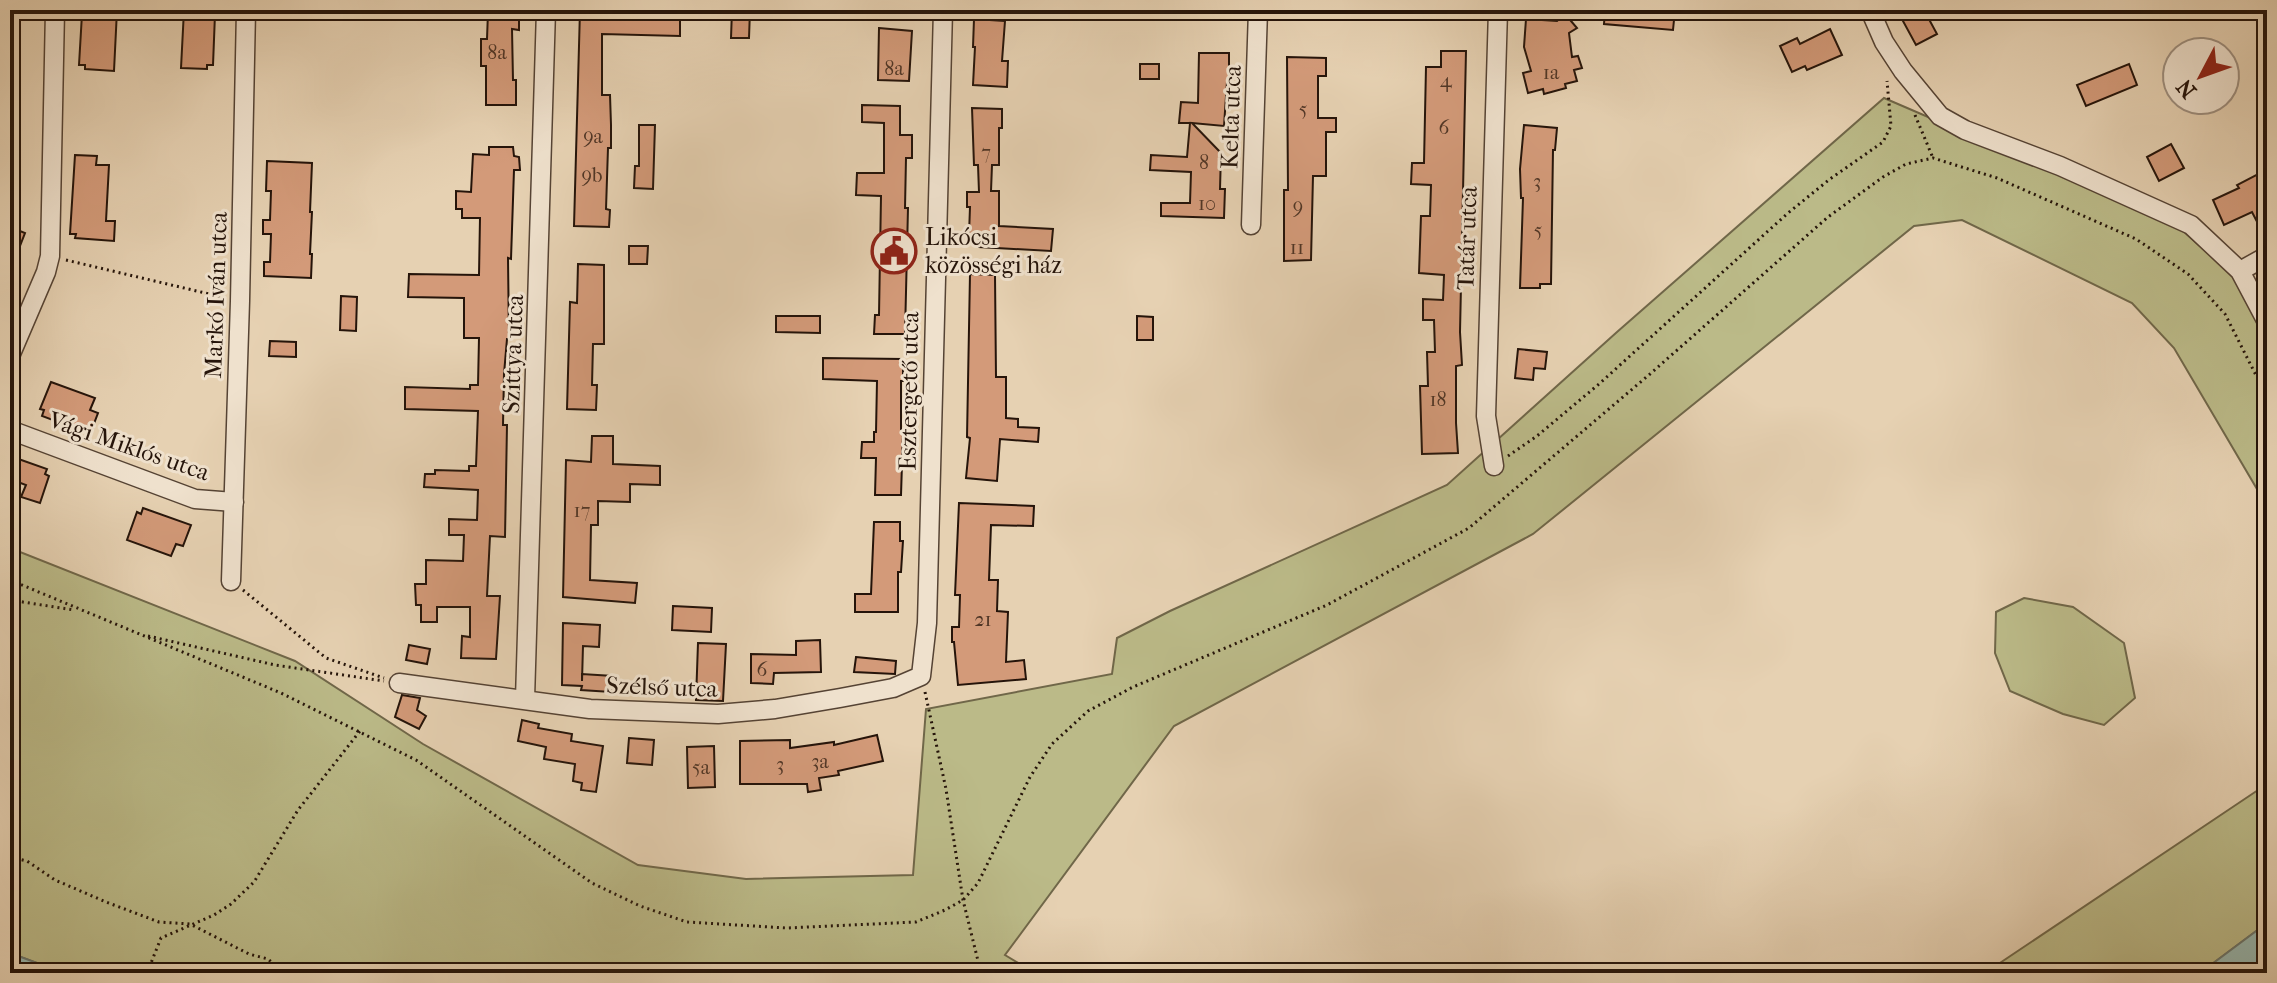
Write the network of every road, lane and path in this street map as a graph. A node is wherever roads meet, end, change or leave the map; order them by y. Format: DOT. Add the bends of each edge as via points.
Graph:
graph roads {
  1 [pos="55,10"];
  2 [pos="246,10"];
  3 [pos="546,10"];
  4 [pos="943,10"];
  5 [pos="1258,10"];
  6 [pos="1498,10"];
  7 [pos="1870,10"];
  8 [pos="1886,70"];
  9 [pos="1251,225"];
  10 [pos="50,256"];
  11 [pos="2267,256"];
  12 [pos="2240,271"];
  13 [pos="240,301"];
  14 [pos="2267,322"];
  15 [pos="10,356"];
  16 [pos="2267,397"];
  17 [pos="10,430"];
  18 [pos="1494,466"];
  19 [pos="234,502"];
  20 [pos="10,580"];
  21 [pos="231,581"];
  22 [pos="10,600"];
  23 [pos="82,611"];
  24 [pos="136,633"];
  25 [pos="921,676"];
  26 [pos="399,683"];
  27 [pos="525,699"];
  28 [pos="360,731"];
  29 [pos="10,857"];
  30 [pos="963,900"];
  31 [pos="190,924"];
  32 [pos="147,973"];
  33 [pos="283,973"];
  34 [pos="981,973"];
  1 -- 10 [label="street"];
  2 -- 13 [label="street, Markó Iván utca"];
  3 -- 27 [label="street, Szittya utca"];
  4 -- 25 [label="street, Esztergető utca" via="927,623"];
  5 -- 9 [label="street, Kelta utca"];
  6 -- 18 [label="street, Tatár utca" via="1486,416"];
  7 -- 12 [label="street" via="1903,71 1940,116 2191,225"];
  8 -- 18 [label="path" via="1891,126 1883,142 1788,213 1589,392"];
  10 -- 13 [label="path"];
  10 -- 15 [label="street"];
  11 -- 12 [label="street"];
  12 -- 14 [label="street"];
  13 -- 19 [label="street, Markó Iván utca"];
  16 -- 30 [label="path" via="2225,314 2188,274 2136,239 1997,178 1933,158 1906,164 1828,217 1469,528 1327,605 1088,711 1052,744 1030,777 978,883"];
  17 -- 19 [label="street, Vági Miklós utca" via="195,499"];
  19 -- 21 [label="street, Markó Iván utca"];
  20 -- 23 [label="path"];
  21 -- 26 [label="path" via="326,658"];
  22 -- 23 [label="path"];
  23 -- 24 [label="path"];
  24 -- 26 [label="path" via="275,665"];
  24 -- 28 [label="path"];
  25 -- 27 [label="street, Szélső utca" via="893,688 840,698 718,714 590,709"];
  25 -- 30 [label="path"];
  26 -- 27 [label="street, Szélső utca"];
  28 -- 30 [label="path" via="416,760 592,883 687,922 787,928 916,922"];
  28 -- 31 [label="path" via="298,810 254,882 223,910"];
  29 -- 31 [label="path" via="159,922"];
  30 -- 34 [label="path"];
  31 -- 32 [label="path" via="161,938"];
  31 -- 33 [label="path" via="268,959"];
}
